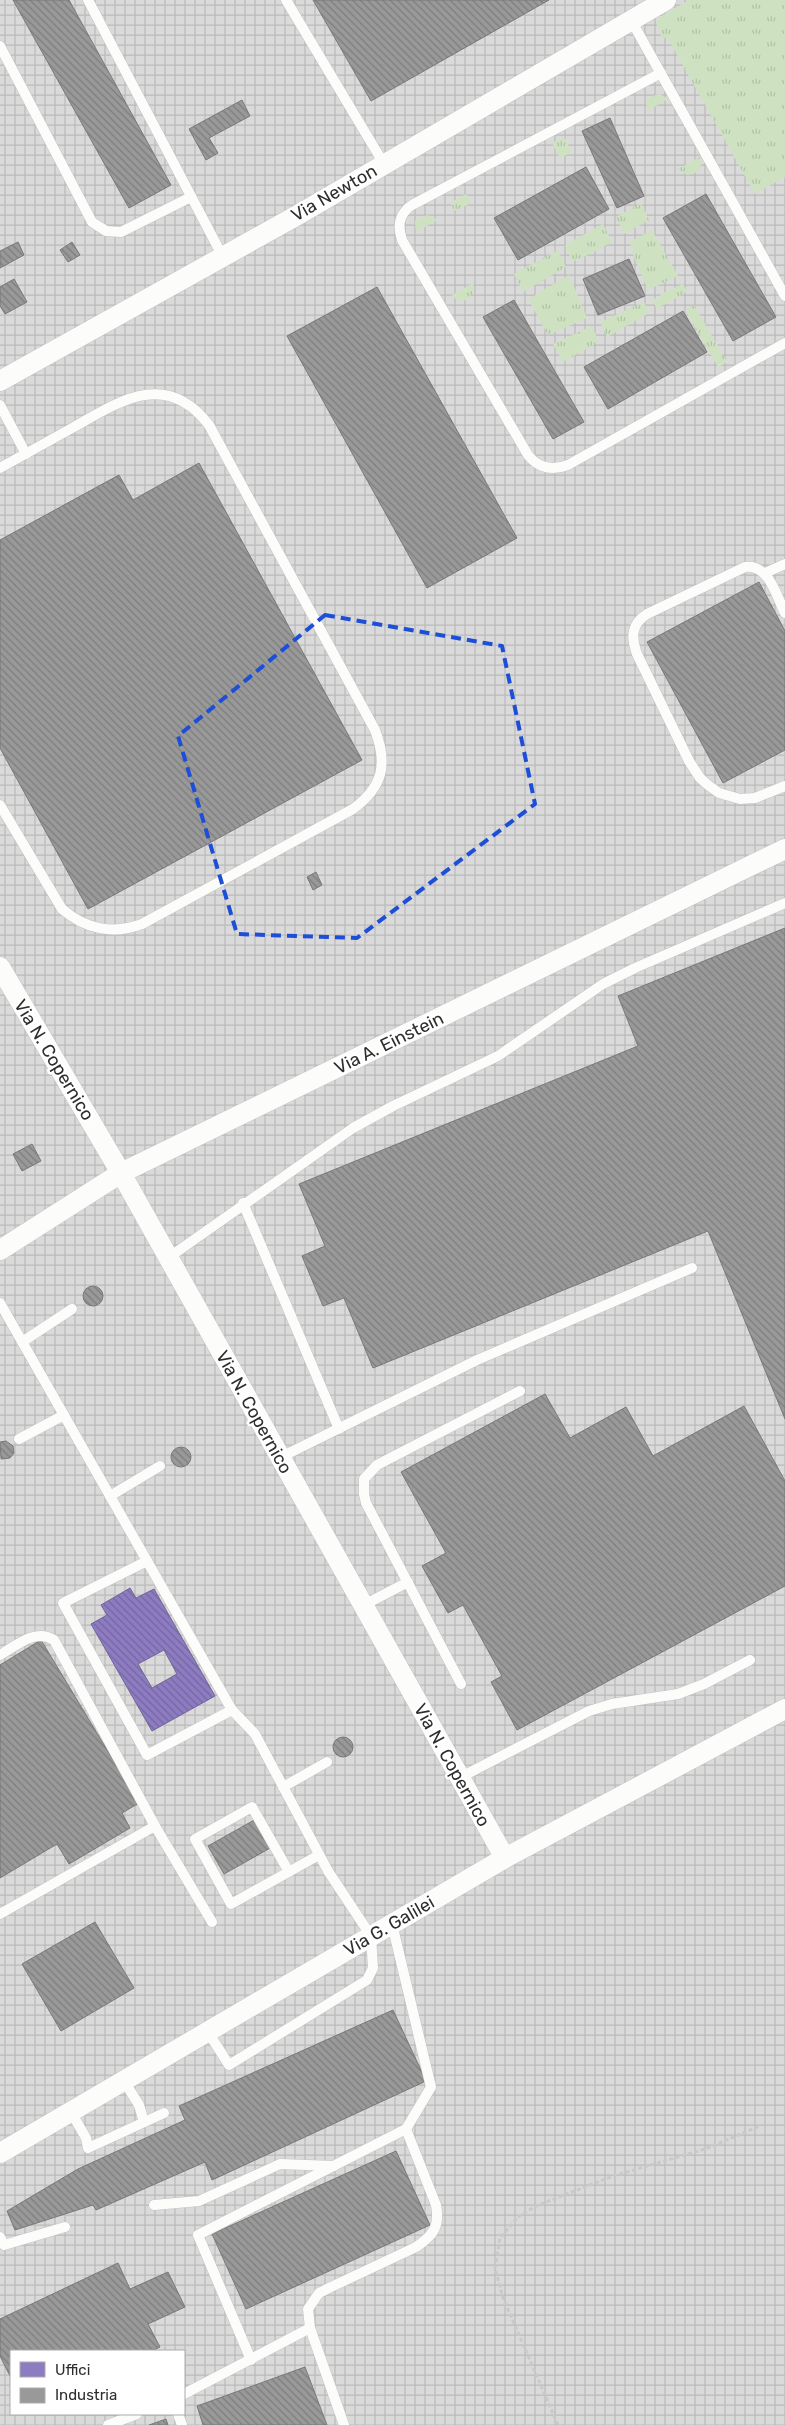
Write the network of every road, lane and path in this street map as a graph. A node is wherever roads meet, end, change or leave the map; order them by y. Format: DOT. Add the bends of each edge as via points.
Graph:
graph roads {
  1 [pos="88,0"];
  2 [pos="286,0"];
  3 [pos="663,1"];
  4 [pos="632,20"];
  5 [pos="0,46"];
  6 [pos="661,73"];
  7 [pos="384,164"];
  8 [pos="192,197"];
  9 [pos="223,256"];
  10 [pos="785,296"];
  11 [pos="785,343"];
  12 [pos="0,381"];
  13 [pos="0,405"];
  14 [pos="26,454"];
  15 [pos="0,468"];
  16 [pos="785,564"];
  17 [pos="766,573"];
  18 [pos="785,612"];
  19 [pos="785,786"];
  20 [pos="0,805"];
  21 [pos="785,849"];
  22 [pos="785,903"];
  23 [pos="0,967"];
  24 [pos="121,1173"];
  25 [pos="243,1203"];
  26 [pos="0,1250"];
  27 [pos="168,1258"];
  28 [pos="692,1268"];
  29 [pos="0,1303"];
  30 [pos="72,1309"];
  31 [pos="22,1342"];
  32 [pos="520,1391"];
  33 [pos="64,1415"];
  34 [pos="339,1429"];
  35 [pos="19,1439"];
  36 [pos="279,1458"];
  37 [pos="160,1466"];
  38 [pos="110,1496"];
  39 [pos="147,1561"];
  40 [pos="408,1582"];
  41 [pos="362,1606"];
  42 [pos="0,1655"];
  43 [pos="750,1660"];
  44 [pos="462,1684"];
  45 [pos="785,1709"];
  46 [pos="232,1710"];
  47 [pos="327,1762"];
  48 [pos="459,1778"];
  49 [pos="284,1787"];
  50 [pos="156,1826"];
  51 [pos="320,1855"];
  52 [pos="504,1858"];
  53 [pos="289,1872"];
  54 [pos="0,1914"];
  55 [pos="212,1922"];
  56 [pos="392,1924"];
  57 [pos="371,1936"];
  58 [pos="208,2032"];
  59 [pos="124,2081"];
  60 [pos="70,2112"];
  61 [pos="164,2113"];
  62 [pos="144,2122"];
  63 [pos="760,2126"];
  64 [pos="406,2130"];
  65 [pos="0,2153"];
  66 [pos="335,2166"];
  67 [pos="154,2204"];
  68 [pos="65,2227"];
  69 [pos="0,2236"];
  70 [pos="310,2328"];
  71 [pos="251,2360"];
  72 [pos="185,2393"];
  73 [pos="134,2415"];
  74 [pos="108,2425"];
  75 [pos="344,2425"];
  76 [pos="558,2425"];
  1 -- 8 [label="lane"];
  2 -- 7 [label="lane"];
  3 -- 4 [label="street, Via Newton"];
  4 -- 6 [label="lane"];
  4 -- 7 [label="street, Via Newton"];
  5 -- 8 [label="lane" via="87,216 99,227 113,232 128,230"];
  6 -- 10 [label="lane"];
  6 -- 11 [label="lane" via="412,205 400,220 402,240 528,455 544,467 568,465"];
  7 -- 9 [label="street, Via Newton"];
  8 -- 9 [label="lane"];
  9 -- 12 [label="street, Via Newton"];
  13 -- 14 [label="lane"];
  14 -- 15 [label="lane"];
  14 -- 20 [label="lane" via="128,398 155,394 192,406 209,425 375,730 382,764 374,789 353,809 128,929 90,926 62,909"];
  16 -- 17 [label="lane"];
  17 -- 18 [label="lane"];
  17 -- 19 [label="lane" via="756,567 741,568 647,614 636,623 633,636 637,654 700,778 719,793 740,799 761,796"];
  21 -- 24 [label="street, Via A. Einstein"];
  22 -- 25 [label="lane" via="603,984 511,1049 365,1121"];
  23 -- 24 [label="street, Via N. Copernico"];
  24 -- 26 [label="street, Via A. Einstein"];
  24 -- 27 [label="street, Via N. Copernico"];
  25 -- 27 [label="lane"];
  25 -- 34 [label="lane"];
  27 -- 36 [label="street, Via N. Copernico"];
  28 -- 34 [label="lane" via="477,1360"];
  29 -- 31 [label="lane"];
  30 -- 31 [label="lane"];
  31 -- 33 [label="lane"];
  32 -- 40 [label="lane" via="377,1465 364,1479 366,1503"];
  33 -- 35 [label="lane"];
  33 -- 38 [label="lane"];
  34 -- 36 [label="lane"];
  36 -- 41 [label="street, Via N. Copernico"];
  37 -- 38 [label="lane"];
  38 -- 39 [label="lane"];
  39 -- 46 [label="lane"];
  39 -- 46 [label="lane" via="63,1603 147,1755"];
  40 -- 41 [label="lane"];
  40 -- 44 [label="lane"];
  41 -- 48 [label="street, Via N. Copernico"];
  42 -- 50 [label="lane" via="36,1635 49,1636 54,1640"];
  43 -- 48 [label="lane" via="678,1694 621,1702 589,1711"];
  45 -- 52 [label="street, Via G. Galilei"];
  46 -- 49 [label="lane" via="255,1734"];
  47 -- 49 [label="lane"];
  48 -- 52 [label="street, Via N. Copernico"];
  49 -- 51 [label="lane"];
  50 -- 54 [label="lane"];
  50 -- 55 [label="lane"];
  51 -- 53 [label="lane"];
  51 -- 57 [label="lane"];
  52 -- 56 [label="street, Via G. Galilei"];
  53 -- 53 [label="lane" via="252,1807 195,1839 231,1904"];
  56 -- 57 [label="street, Via G. Galilei"];
  56 -- 64 [label="lane" via="432,2087"];
  57 -- 58 [label="street, Via G. Galilei"];
  57 -- 58 [label="lane" via="373,1968 367,1980 229,2065"];
  58 -- 59 [label="street, Via G. Galilei"];
  59 -- 60 [label="street, Via G. Galilei"];
  59 -- 62 [label="lane" via="139,2105"];
  60 -- 62 [label="lane" via="86,2138 88,2148"];
  60 -- 65 [label="street, Via G. Galilei"];
  61 -- 62 [label="lane"];
  63 -- 76 [label="path" via="704,2149 613,2176 536,2206 518,2216 500,2238 496,2268 503,2298"];
  64 -- 66 [label="lane"];
  64 -- 70 [label="lane" via="436,2205 436,2230 416,2247 320,2293 308,2309"];
  66 -- 67 [label="lane" via="280,2164 199,2201"];
  66 -- 71 [label="lane" via="198,2235"];
  68 -- 69 [label="lane" via="4,2245"];
  70 -- 71 [label="lane"];
  70 -- 75 [label="lane"];
  71 -- 72 [label="lane"];
  73 -- 74 [label="lane"];
}
